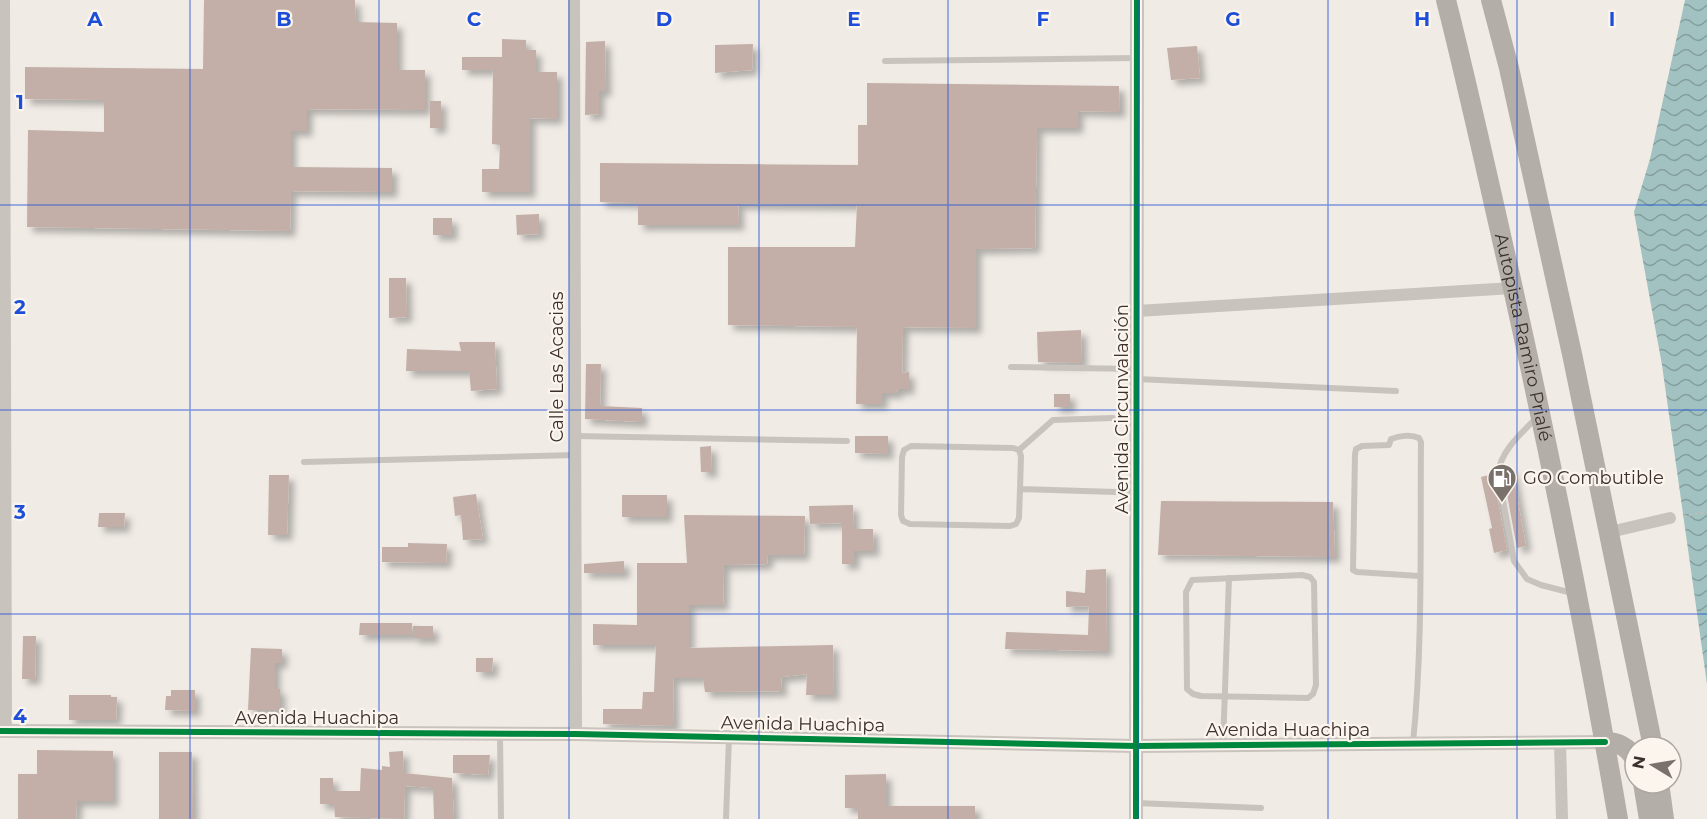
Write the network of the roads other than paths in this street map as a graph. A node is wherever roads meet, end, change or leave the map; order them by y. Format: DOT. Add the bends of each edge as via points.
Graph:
graph roads {
  1 [pos="4,0"];
  2 [pos="574,0"];
  3 [pos="1137,0"];
  4 [pos="1446,0"];
  5 [pos="1491,0"];
  6 [pos="1137,58"];
  7 [pos="885,61"];
  8 [pos="1513,288"];
  9 [pos="1137,311"];
  10 [pos="1011,367"];
  11 [pos="1137,374"];
  12 [pos="1396,391"];
  13 [pos="1540,413"];
  14 [pos="1113,418"];
  15 [pos="575,436"];
  16 [pos="847,441"];
  17 [pos="1019,450"];
  18 [pos="575,455"];
  19 [pos="304,462"];
  20 [pos="1020,489"];
  21 [pos="1137,490"];
  22 [pos="1670,518"];
  23 [pos="1610,532"];
  24 [pos="1419,576"];
  25 [pos="1229,578"];
  26 [pos="1577,594"];
  27 [pos="1224,696"];
  28 [pos="3,731"];
  29 [pos="500,734"];
  30 [pos="576,734"];
  31 [pos="1651,735"];
  32 [pos="729,737"];
  33 [pos="1560,742"];
  34 [pos="1605,742"];
  35 [pos="1413,744"];
  36 [pos="1223,745"];
  37 [pos="1136,746"];
  38 [pos="1623,746"];
  39 [pos="1645,795"];
  40 [pos="1661,795"];
  41 [pos="1136,803"];
  42 [pos="1261,808"];
  43 [pos="501,819"];
  44 [pos="726,819"];
  45 [pos="1136,819"];
  46 [pos="1562,819"];
  47 [pos="1618,819"];
  48 [pos="1649,819"];
  49 [pos="1664,819"];
  1 -- 28 [label="street"];
  2 -- 15 [label="street, Calle Las Acacias"];
  3 -- 6 [label="street, Avenida Circunvalación"];
  4 -- 8 [label="highway, Autopista Ramiro Prialé"];
  5 -- 23 [label="highway"];
  6 -- 7 [label="lane"];
  6 -- 9 [label="street, Avenida Circunvalación"];
  8 -- 9 [label="street"];
  8 -- 13 [label="highway, Autopista Ramiro Prialé"];
  9 -- 11 [label="street, Avenida Circunvalación"];
  10 -- 11 [label="lane"];
  11 -- 12 [label="lane"];
  11 -- 21 [label="street, Avenida Circunvalación"];
  13 -- 26 [label="highway, Autopista Ramiro Prialé"];
  13 -- 26 [label="lane" via="1499,462 1514,561 1527,579"];
  14 -- 17 [label="lane" via="1053,420"];
  15 -- 16 [label="lane"];
  15 -- 18 [label="street, Calle Las Acacias"];
  17 -- 20 [label="lane"];
  17 -- 20 [label="lane" via="911,446 902,457 901,515 910,524 1010,526 1019,518"];
  18 -- 19 [label="lane"];
  18 -- 30 [label="street, Calle Las Acacias"];
  20 -- 21 [label="lane"];
  21 -- 37 [label="street, Avenida Circunvalación"];
  22 -- 23 [label="street"];
  23 -- 31 [label="highway"];
  24 -- 24 [label="lane" via="1419,438 1397,437 1389,445 1362,446 1355,454 1353,570"];
  24 -- 35 [label="lane" via="1418,702"];
  25 -- 27 [label="lane"];
  25 -- 27 [label="lane" via="1192,580 1186,592 1187,688 1201,696"];
  25 -- 27 [label="lane" via="1310,577 1314,582 1316,685 1308,698"];
  26 -- 34 [label="highway, Autopista Ramiro Prialé"];
  27 -- 36 [label="lane"];
  28 -- 29 [label="street, Avenida Huachipa"];
  29 -- 30 [label="street, Avenida Huachipa"];
  29 -- 43 [label="lane"];
  30 -- 32 [label="street, Avenida Huachipa"];
  32 -- 37 [label="street, Avenida Huachipa"];
  32 -- 44 [label="lane"];
  33 -- 34 [label="street, Avenida Huachipa"];
  33 -- 35 [label="street, Avenida Huachipa"];
  33 -- 46 [label="street"];
  34 -- 38 [label="highway"];
  34 -- 47 [label="highway, Autopista Ramiro Prialé"];
  35 -- 36 [label="street, Avenida Huachipa"];
  36 -- 37 [label="street, Avenida Huachipa"];
  37 -- 41 [label="street, Avenida Circunvalación"];
  39 -- 48 [label="highway"];
  40 -- 49 [label="highway"];
  41 -- 42 [label="lane"];
  41 -- 45 [label="street, Avenida Circunvalación"];
}
